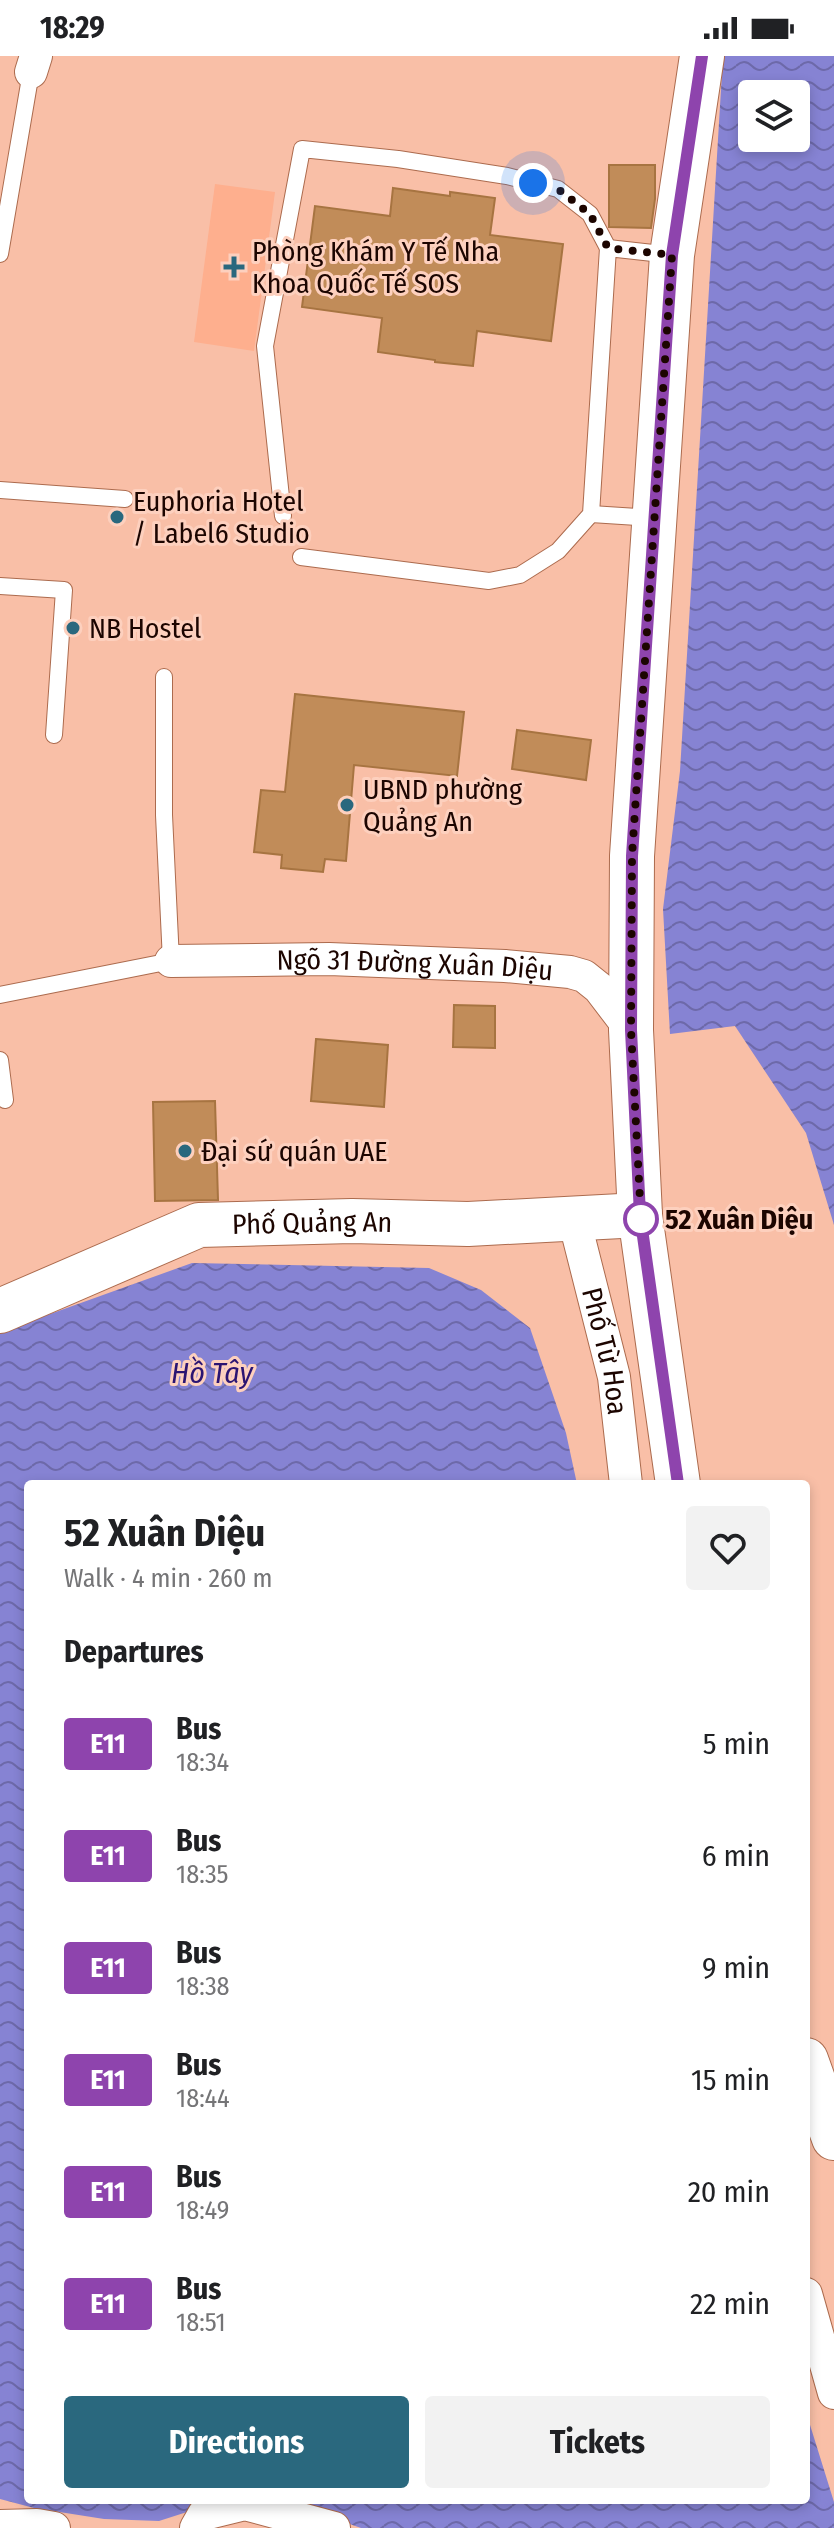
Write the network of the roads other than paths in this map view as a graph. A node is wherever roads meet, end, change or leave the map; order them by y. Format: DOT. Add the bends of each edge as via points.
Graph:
graph roads {
  1 [pos="702,56"];
  2 [pos="34,64"];
  3 [pos="608,248"];
  4 [pos="0,254"];
  5 [pos="672,255"];
  6 [pos="0,490"];
  7 [pos="125,499"];
  8 [pos="591,514"];
  9 [pos="283,516"];
  10 [pos="654,518"];
  11 [pos="301,557"];
  12 [pos="0,586"];
  13 [pos="164,677"];
  14 [pos="54,735"];
  15 [pos="171,961"];
  16 [pos="0,995"];
  17 [pos="631,1030"];
  18 [pos="0,1060"];
  19 [pos="5,1100"];
  20 [pos="640,1215"];
  21 [pos="574,1219"];
  22 [pos="0,1311"];
  23 [pos="626,1480"];
  24 [pos="677,1480"];
  25 [pos="810,2071"];
  26 [pos="834,2138"];
  27 [pos="810,2308"];
  28 [pos="834,2393"];
  29 [pos="0,2526"];
  30 [pos="54,2528"];
  31 [pos="196,2528"];
  32 [pos="334,2528"];
  1 -- 5 [label="street"];
  2 -- 4 [label="lane"];
  3 -- 5 [label="lane"];
  3 -- 8 [label="lane"];
  3 -- 9 [label="lane" via="590,214 558,189 507,176 302,149 265,346"];
  5 -- 10 [label="street"];
  6 -- 7 [label="lane"];
  8 -- 10 [label="lane"];
  8 -- 11 [label="lane" via="558,551 520,575 489,581"];
  10 -- 17 [label="street" via="632,856"];
  12 -- 14 [label="lane" via="64,590"];
  13 -- 15 [label="lane"];
  15 -- 16 [label="lane"];
  15 -- 17 [label="street, Ngõ 31 Đường Xuân Diệu" via="344,960 570,972 599,988"];
  17 -- 20 [label="street"];
  18 -- 19 [label="lane"];
  20 -- 21 [label="street, Phố Quảng An"];
  20 -- 24 [label="street"];
  21 -- 22 [label="street, Phố Quảng An" via="199,1225"];
  21 -- 23 [label="street, Phố Từ Hoa" via="614,1377"];
  25 -- 26 [label="street"];
  27 -- 28 [label="street"];
  29 -- 30 [label="street"];
  31 -- 32 [label="street" via="204,2514 245,2504"];
}
